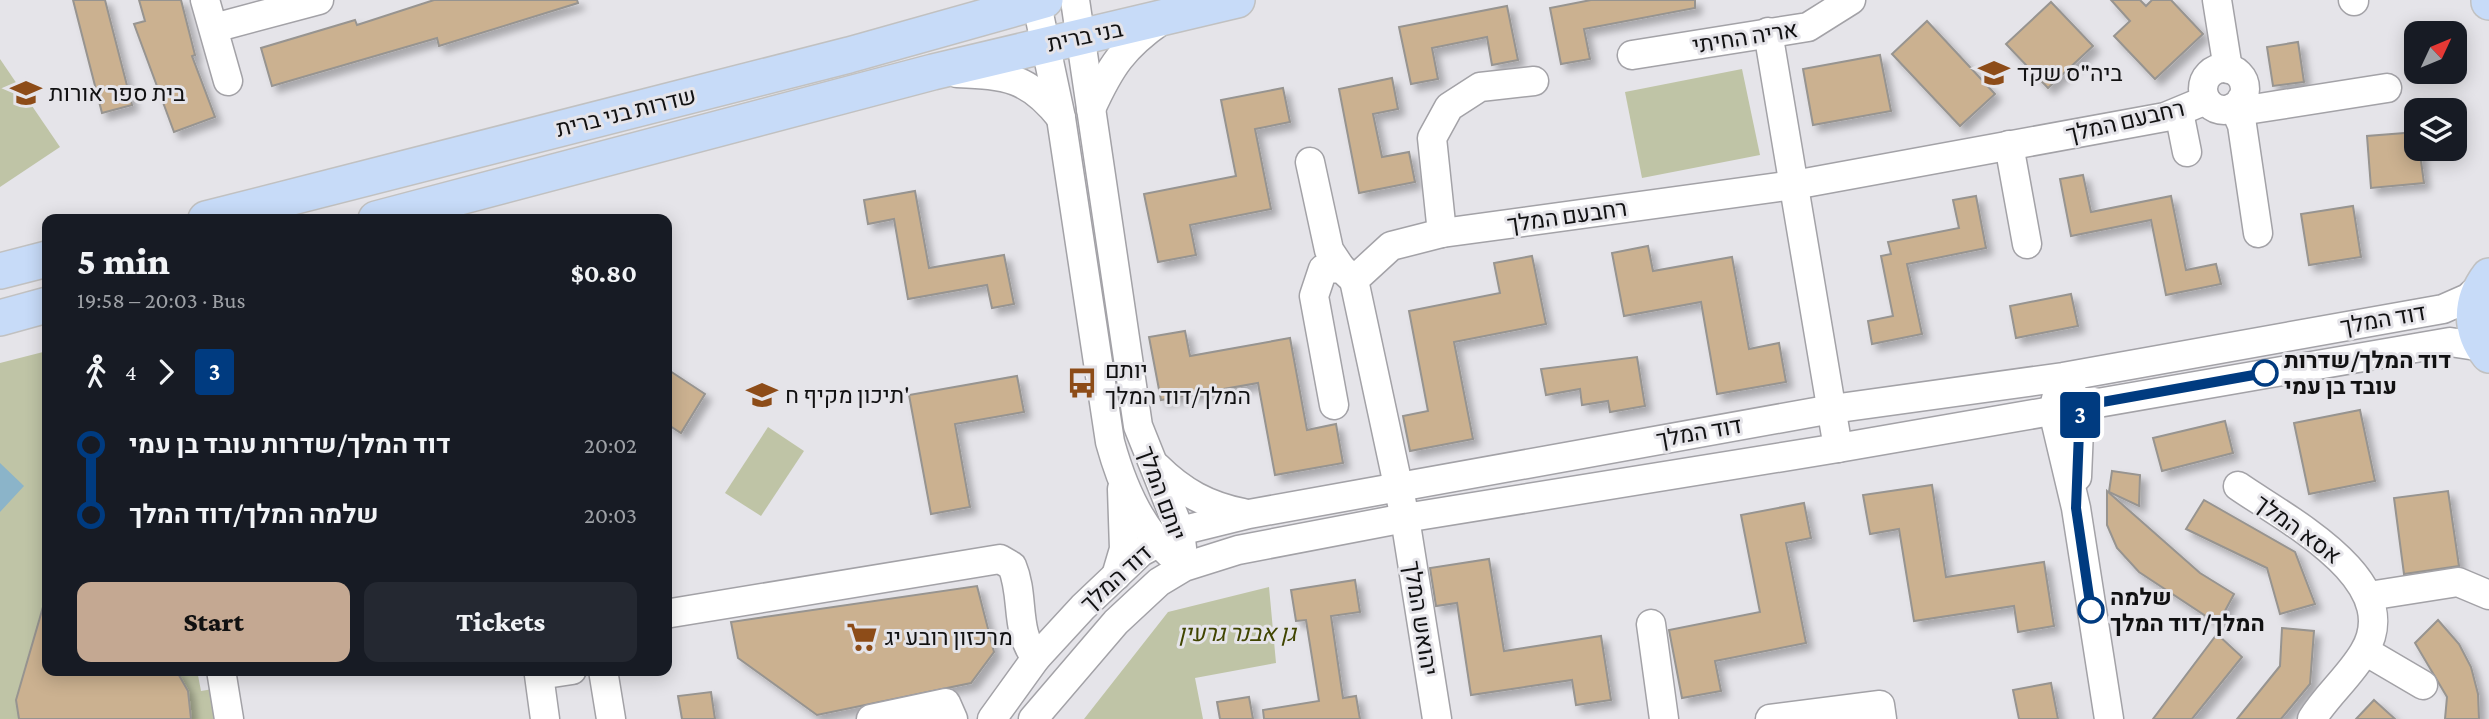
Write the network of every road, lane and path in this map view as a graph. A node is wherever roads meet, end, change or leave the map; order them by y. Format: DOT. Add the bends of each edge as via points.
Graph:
graph roads {
  1 [pos="205,0"];
  2 [pos="319,0"];
  3 [pos="984,0"];
  4 [pos="1075,0"];
  5 [pos="1237,0"];
  6 [pos="1851,0"];
  7 [pos="2217,0"];
  8 [pos="1040,1"];
  9 [pos="1163,19"];
  10 [pos="214,28"];
  11 [pos="941,29"];
  12 [pos="1768,32"];
  13 [pos="1064,41"];
  14 [pos="1632,55"];
  15 [pos="2228,69"];
  16 [pos="933,72"];
  17 [pos="228,81"];
  18 [pos="1534,81"];
  19 [pos="2387,88"];
  20 [pos="2206,100"];
  21 [pos="2237,103"];
  22 [pos="1091,109"];
  23 [pos="2179,112"];
  24 [pos="1061,118"];
  25 [pos="2009,145"];
  26 [pos="2187,152"];
  27 [pos="1310,162"];
  28 [pos="1794,184"];
  29 [pos="225,214"];
  30 [pos="395,214"];
  31 [pos="1442,233"];
  32 [pos="2258,233"];
  33 [pos="2027,244"];
  34 [pos="42,260"];
  35 [pos="0,271"];
  36 [pos="1347,274"];
  37 [pos="2485,282"];
  38 [pos="42,306"];
  39 [pos="0,318"];
  40 [pos="2486,351"];
  41 [pos="2063,377"];
  42 [pos="1334,405"];
  43 [pos="2080,406"];
  44 [pos="1832,409"];
  45 [pos="2053,411"];
  46 [pos="1838,448"];
  47 [pos="1150,460"];
  48 [pos="1121,483"];
  49 [pos="2238,486"];
  50 [pos="1398,487"];
  51 [pos="2076,508"];
  52 [pos="1249,514"];
  53 [pos="1405,517"];
  54 [pos="1168,536"];
  55 [pos="1184,567"];
  56 [pos="1115,576"];
  57 [pos="2489,595"];
  58 [pos="2369,596"];
  59 [pos="672,613"];
  60 [pos="1651,624"];
  61 [pos="2365,651"];
  62 [pos="1036,657"];
  63 [pos="222,676"];
  64 [pos="539,676"];
  65 [pos="604,676"];
  66 [pos="2423,685"];
  67 [pos="229,719"];
  68 [pos="545,719"];
  69 [pos="611,719"];
  70 [pos="871,719"];
  71 [pos="953,719"];
  72 [pos="992,719"];
  73 [pos="1033,719"];
  74 [pos="1437,719"];
  75 [pos="1664,719"];
  76 [pos="1770,719"];
  77 [pos="1882,719"];
  78 [pos="2109,719"];
  79 [pos="2312,719"];
  1 -- 10 [label="street"];
  2 -- 10 [label="street"];
  3 -- 11 [label="street"];
  4 -- 13 [label="street, יותם המלך"];
  5 -- 9 [label="main road, בני ברית"];
  6 -- 12 [label="street, אריה החיתי" via="1808,27"];
  7 -- 15 [label="street"];
  8 -- 11 [label="main road, שדרות בני ברית"];
  8 -- 13 [label="street"];
  9 -- 13 [label="main road, בני ברית"];
  9 -- 22 [label="street" via="1133,40 1115,60"];
  10 -- 17 [label="street"];
  11 -- 29 [label="main road, שדרות בני ברית"];
  12 -- 14 [label="street, אריה החיתי"];
  12 -- 28 [label="street"];
  13 -- 16 [label="main road, בני ברית"];
  13 -- 22 [label="street, יותם המלך"];
  13 -- 24 [label="street, יותם המלך"];
  15 -- 20 [label="street" via="2207,76 2203,87"];
  15 -- 21 [label="street" via="2242,81"];
  16 -- 24 [label="street" via="1015,79 1046,99"];
  16 -- 30 [label="main road, שדרות בני ברית"];
  18 -- 31 [label="street" via="1480,87 1450,107 1432,138"];
  19 -- 21 [label="street" via="2253,109"];
  20 -- 21 [label="street" via="2217,109"];
  20 -- 23 [label="street, רחבעם המלך"];
  21 -- 32 [label="street"];
  22 -- 47 [label="street, יותם המלך" via="1128,371"];
  23 -- 25 [label="street, רחבעם המלך"];
  23 -- 26 [label="street"];
  24 -- 48 [label="street, יותם המלך" via="1101,394"];
  25 -- 28 [label="street, רחבעם המלך"];
  25 -- 33 [label="street"];
  27 -- 36 [label="street" via="1329,250"];
  28 -- 31 [label="street, רחבעם המלך"];
  28 -- 44 [label="street"];
  31 -- 36 [label="street, רחבעם המלך" via="1391,246"];
  34 -- 35 [label="main road"];
  36 -- 42 [label="street, רחבעם המלך" via="1323,269 1314,296"];
  36 -- 50 [label="street"];
  37 -- 40 [label="main road" via="2473,317"];
  37 -- 41 [label="street, דוד המלך" via="2468,298 2443,309"];
  38 -- 39 [label="main road"];
  40 -- 43 [label="street, דוד המלך" via="2450,342"];
  41 -- 43 [label="street"];
  41 -- 44 [label="street, דוד המלך"];
  41 -- 45 [label="street"];
  43 -- 45 [label="street, דוד המלך"];
  43 -- 51 [label="street"];
  44 -- 46 [label="street"];
  44 -- 50 [label="street, דוד המלך"];
  45 -- 46 [label="street, דוד המלך"];
  45 -- 51 [label="street"];
  46 -- 53 [label="street, דוד המלך"];
  47 -- 52 [label="street" via="1177,487 1198,499"];
  47 -- 54 [label="street, יותם המלך"];
  48 -- 54 [label="street, יותם המלך"];
  48 -- 56 [label="street" via="1124,541"];
  49 -- 58 [label="street, אסא המלך" via="2346,561"];
  50 -- 52 [label="street, דוד המלך"];
  50 -- 53 [label="street"];
  51 -- 78 [label="street"];
  52 -- 54 [label="street, דוד המלך"];
  53 -- 55 [label="street, דוד המלך" via="1237,550"];
  53 -- 74 [label="street, יהואש המלך"];
  54 -- 55 [label="street, יותם המלך"];
  54 -- 56 [label="street, דוד המלך"];
  55 -- 73 [label="street, דוד המלך" via="1159,582 1116,622"];
  56 -- 62 [label="street, דוד המלך"];
  57 -- 58 [label="street" via="2458,582"];
  58 -- 61 [label="street, אסא המלך" via="2373,625"];
  59 -- 62 [label="street" via="1000,559 1012,566 1017,578 1022,635"];
  60 -- 75 [label="street"];
  61 -- 66 [label="street"];
  61 -- 79 [label="street, אסא המלך"];
  62 -- 72 [label="street, דוד המלך"];
  63 -- 67 [label="street"];
  64 -- 68 [label="street"];
  65 -- 69 [label="street"];
  70 -- 71 [label="street" via="946,703"];
  76 -- 77 [label="street" via="1880,705"];
}
